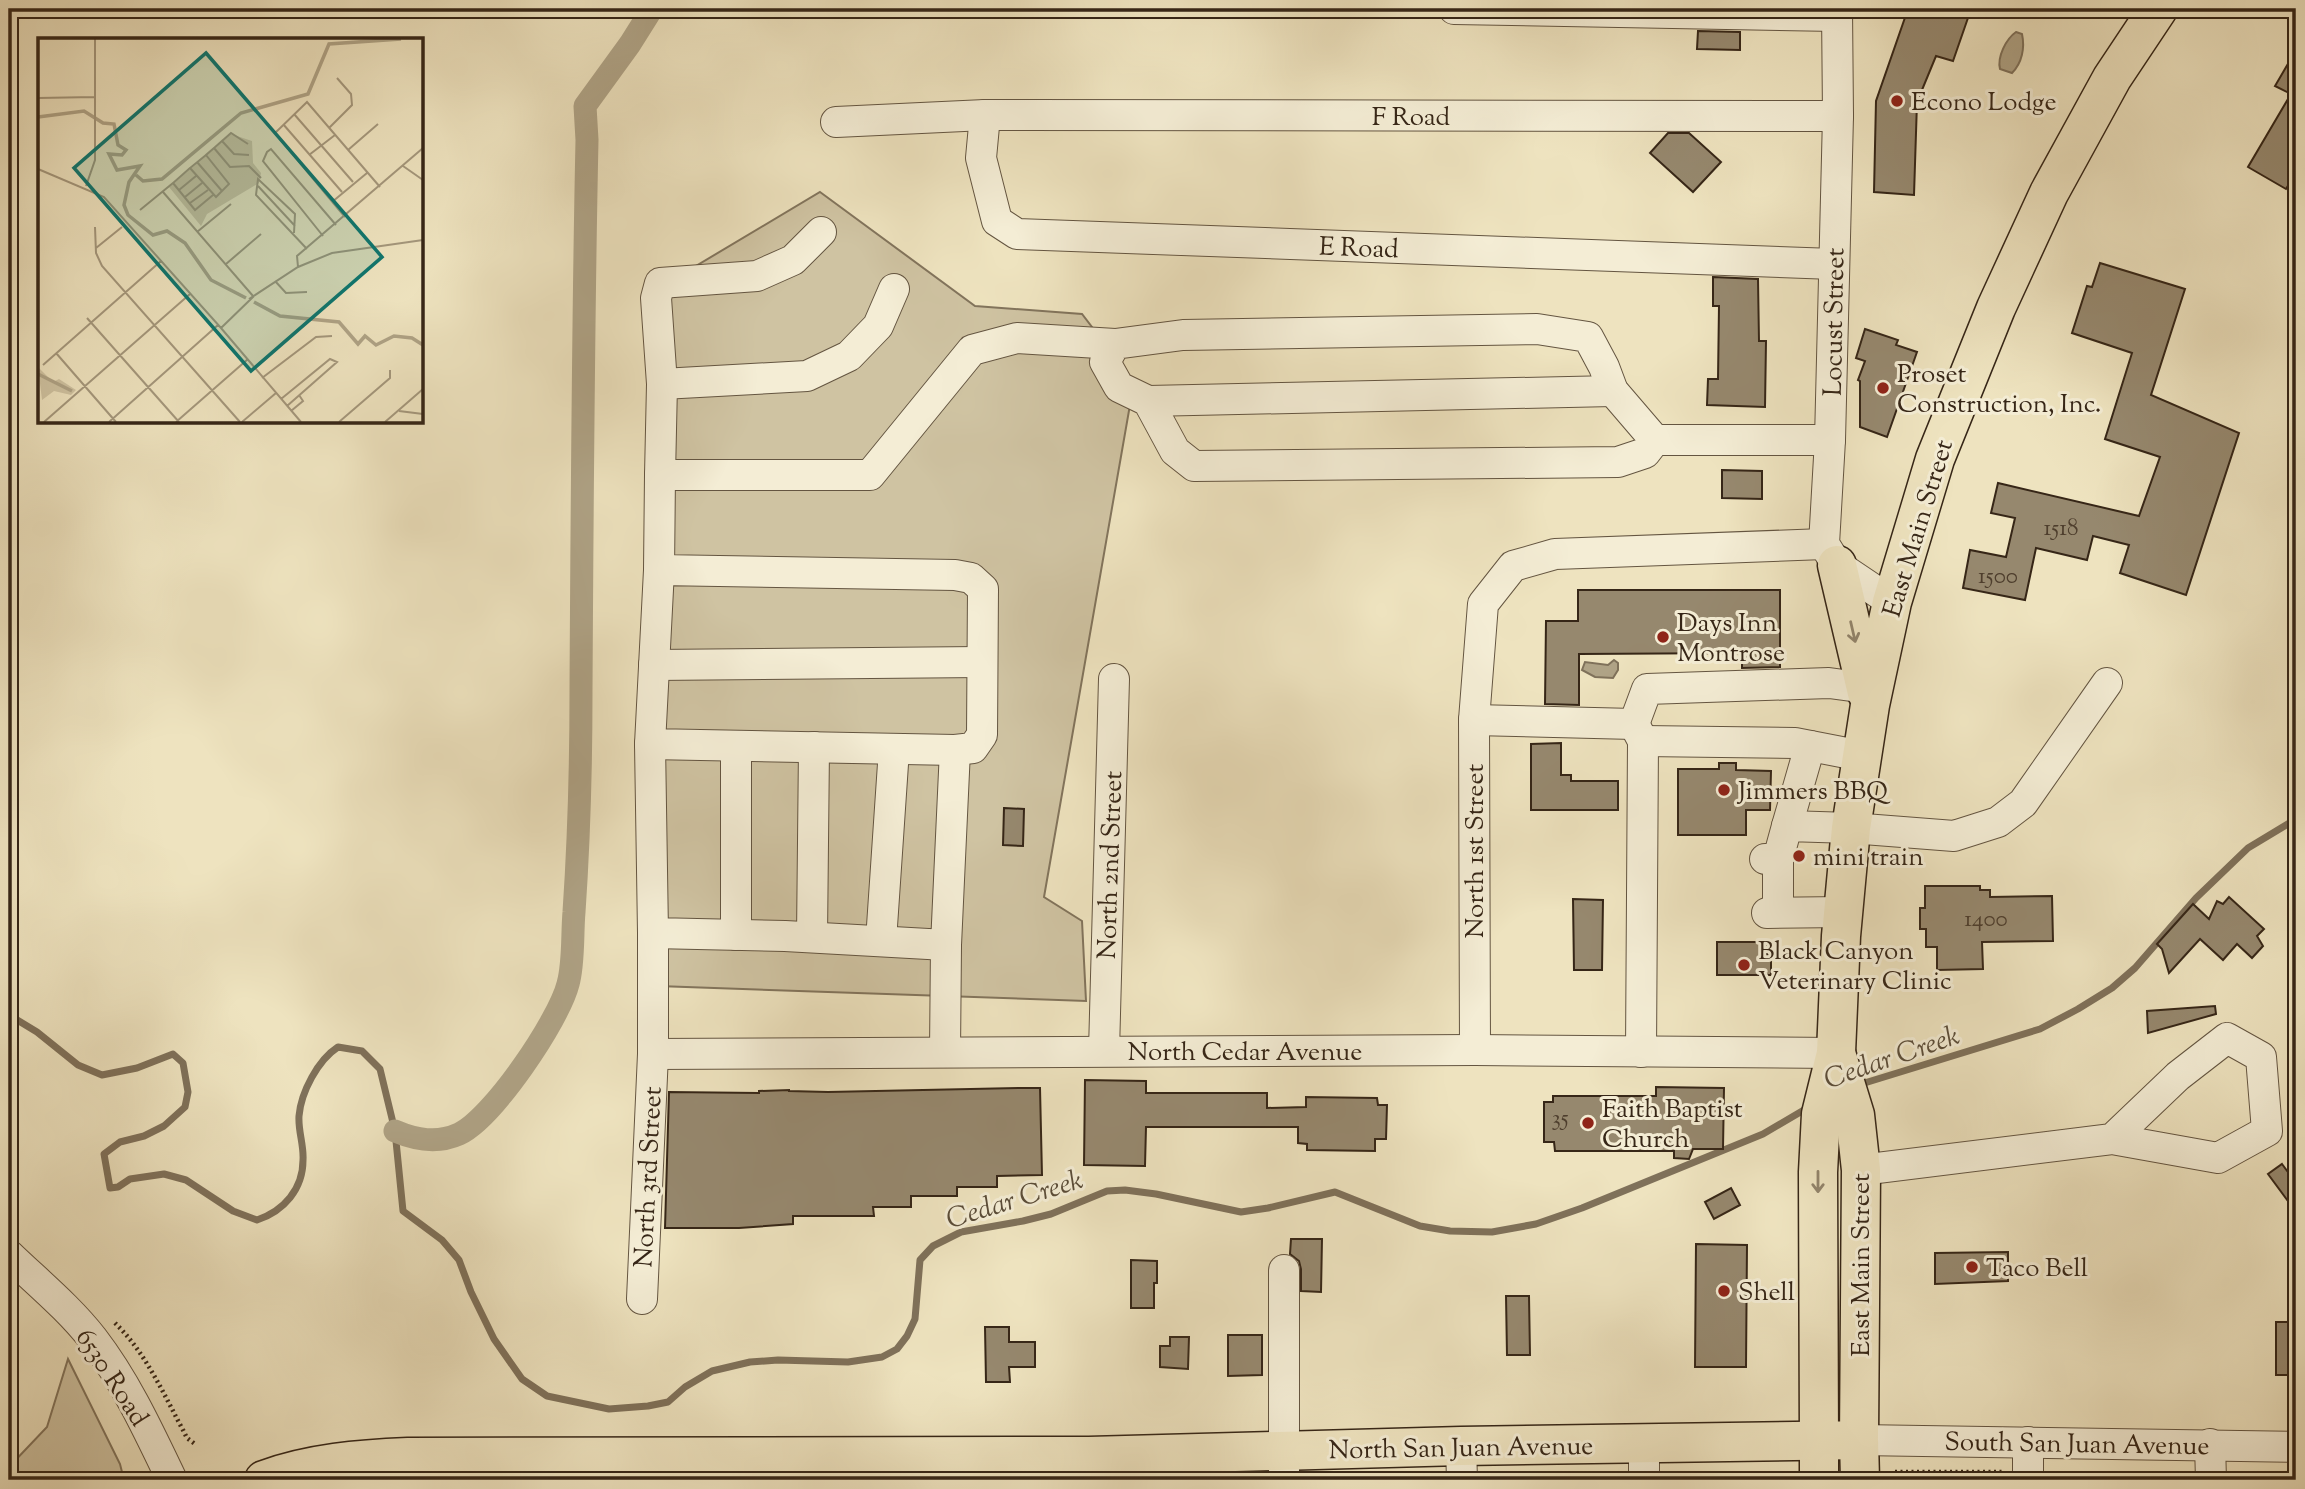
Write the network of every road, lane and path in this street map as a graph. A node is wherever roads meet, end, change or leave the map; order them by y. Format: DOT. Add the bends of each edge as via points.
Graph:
graph roads {
  1 [pos="1454,9"];
  2 [pos="2158,9"];
  3 [pos="1667,11"];
  4 [pos="1837,12"];
  5 [pos="985,115"];
  6 [pos="1838,116"];
  7 [pos="836,122"];
  8 [pos="821,232"];
  9 [pos="1834,264"];
  10 [pos="894,289"];
  11 [pos="1115,344"];
  12 [pos="662,384"];
  13 [pos="1613,391"];
  14 [pos="1148,401"];
  15 [pos="1656,440"];
  16 [pos="1830,440"];
  17 [pos="660,475"];
  18 [pos="1830,555"];
  19 [pos="659,570"];
  20 [pos="1892,602"];
  21 [pos="981,662"];
  22 [pos="654,665"];
  23 [pos="1114,679"];
  24 [pos="2107,683"];
  25 [pos="1868,696"];
  26 [pos="1474,720"];
  27 [pos="1638,732"];
  28 [pos="650,744"];
  29 [pos="736,746"];
  30 [pos="1810,746"];
  31 [pos="814,747"];
  32 [pos="894,749"];
  33 [pos="955,750"];
  34 [pos="1862,756"];
  35 [pos="1787,826"];
  36 [pos="1851,828"];
  37 [pos="1843,912"];
  38 [pos="653,933"];
  39 [pos="736,935"];
  40 [pos="812,937"];
  41 [pos="881,941"];
  42 [pos="946,945"];
  43 [pos="1475,1050"];
  44 [pos="1104,1051"];
  45 [pos="945,1052"];
  46 [pos="1641,1052"];
  47 [pos="1836,1053"];
  48 [pos="653,1054"];
  49 [pos="1838,1114"];
  50 [pos="2112,1139"];
  51 [pos="1861,1171"];
  52 [pos="9,1255"];
  53 [pos="1284,1270"];
  54 [pos="642,1299"];
  55 [pos="1858,1440"];
  56 [pos="1819,1441"];
  57 [pos="2028,1442"];
  58 [pos="2210,1444"];
  59 [pos="2296,1447"];
  60 [pos="1644,1462"];
  61 [pos="1461,1463"];
  62 [pos="1284,1465"];
  63 [pos="1089,1468"];
  64 [pos="1877,1476"];
  65 [pos="2021,1476"];
  66 [pos="172,1480"];
  67 [pos="264,1480"];
  68 [pos="1819,1480"];
  69 [pos="2211,1480"];
  1 -- 3 [label="street"];
  2 -- 20 [label="main road, East Main Street" via="2112,78 2049,193 1996,308 1935,459"];
  3 -- 4 [label="street"];
  4 -- 6 [label="street, Locust Street"];
  5 -- 6 [label="street, F Road"];
  5 -- 7 [label="street, F Road"];
  5 -- 9 [label="street, E Road" via="982,158 997,221 1017,234"];
  6 -- 9 [label="street, Locust Street"];
  8 -- 12 [label="street, North 3rd Street" via="793,260 758,276 660,283 656,299"];
  9 -- 16 [label="street, Locust Street"];
  10 -- 12 [label="street" via="878,326 849,356 807,376"];
  11 -- 13 [label="street" via="1183,335 1537,329 1588,337"];
  11 -- 14 [label="street" via="1105,362 1119,387"];
  11 -- 17 [label="street" via="1017,338 972,349 870,475"];
  12 -- 17 [label="street, North 3rd Street"];
  13 -- 14 [label="street"];
  13 -- 15 [label="street"];
  14 -- 15 [label="street" via="1175,451 1194,466 1618,462 1645,453"];
  15 -- 16 [label="street"];
  16 -- 18 [label="street, Locust Street"];
  17 -- 19 [label="street, North 3rd Street"];
  18 -- 20 [label="street"];
  18 -- 25 [label="main road, one-way"];
  18 -- 26 [label="street, North 1st Street" via="1555,554 1513,566 1483,604"];
  19 -- 21 [label="street" via="971,578 984,589"];
  19 -- 22 [label="street, North 3rd Street"];
  20 -- 25 [label="main road, East Main Street"];
  21 -- 22 [label="street"];
  21 -- 33 [label="street" via="982,735 973,748"];
  22 -- 28 [label="street, North 3rd Street"];
  23 -- 44 [label="street, North 2nd Street"];
  24 -- 36 [label="street" via="2023,803 1997,822 1954,836"];
  25 -- 27 [label="street" via="1829,683 1647,688"];
  25 -- 34 [label="main road, East Main Street"];
  26 -- 27 [label="street"];
  26 -- 43 [label="street, North 1st Street"];
  27 -- 30 [label="street"];
  27 -- 46 [label="street" via="1651,864"];
  28 -- 29 [label="street"];
  28 -- 38 [label="street, North 3rd Street"];
  29 -- 31 [label="street"];
  29 -- 39 [label="street"];
  30 -- 34 [label="street"];
  30 -- 35 [label="street"];
  31 -- 32 [label="street"];
  31 -- 40 [label="street"];
  32 -- 33 [label="street"];
  32 -- 41 [label="street"];
  33 -- 42 [label="street"];
  34 -- 36 [label="main road, East Main Street"];
  35 -- 36 [label="street"];
  35 -- 37 [label="street" via="1771,859 1773,913"];
  36 -- 37 [label="main road, East Main Street"];
  37 -- 47 [label="main road, East Main Street"];
  38 -- 39 [label="street"];
  38 -- 48 [label="street, North 3rd Street"];
  39 -- 40 [label="street"];
  40 -- 41 [label="street"];
  41 -- 42 [label="street"];
  42 -- 45 [label="street"];
  43 -- 44 [label="street, North Cedar Avenue"];
  43 -- 46 [label="street, North Cedar Avenue"];
  44 -- 45 [label="street, North Cedar Avenue"];
  45 -- 48 [label="street, North Cedar Avenue"];
  46 -- 47 [label="street, North Cedar Avenue"];
  47 -- 49 [label="main road, East Main Street"];
  48 -- 54 [label="street, North 3rd Street"];
  49 -- 51 [label="main road, East Main Street"];
  49 -- 56 [label="main road, East Main Street, one-way" via="1818,1171"];
  50 -- 50 [label="street" via="2218,1158 2267,1131 2261,1057 2227,1038 2178,1076"];
  50 -- 51 [label="street"];
  51 -- 55 [label="main road, East Main Street"];
  52 -- 66 [label="street, 6530 Road" via="92,1337 138,1412"];
  53 -- 62 [label="street"];
  55 -- 56 [label="main road, North San Juan Avenue"];
  55 -- 57 [label="street, South San Juan Avenue"];
  55 -- 64 [label="main road, East Main Street"];
  56 -- 60 [label="main road, North San Juan Avenue"];
  56 -- 68 [label="main road, East Main Street"];
  57 -- 58 [label="street, South San Juan Avenue"];
  57 -- 65 [label="street"];
  58 -- 59 [label="street, South San Juan Avenue"];
  58 -- 69 [label="street"];
  60 -- 61 [label="main road, North San Juan Avenue"];
  61 -- 62 [label="main road, North San Juan Avenue"];
  62 -- 63 [label="main road, North San Juan Avenue"];
  63 -- 67 [label="main road, North San Juan Avenue" via="408,1457 362,1459"];
  64 -- 65 [label="path"];
}
